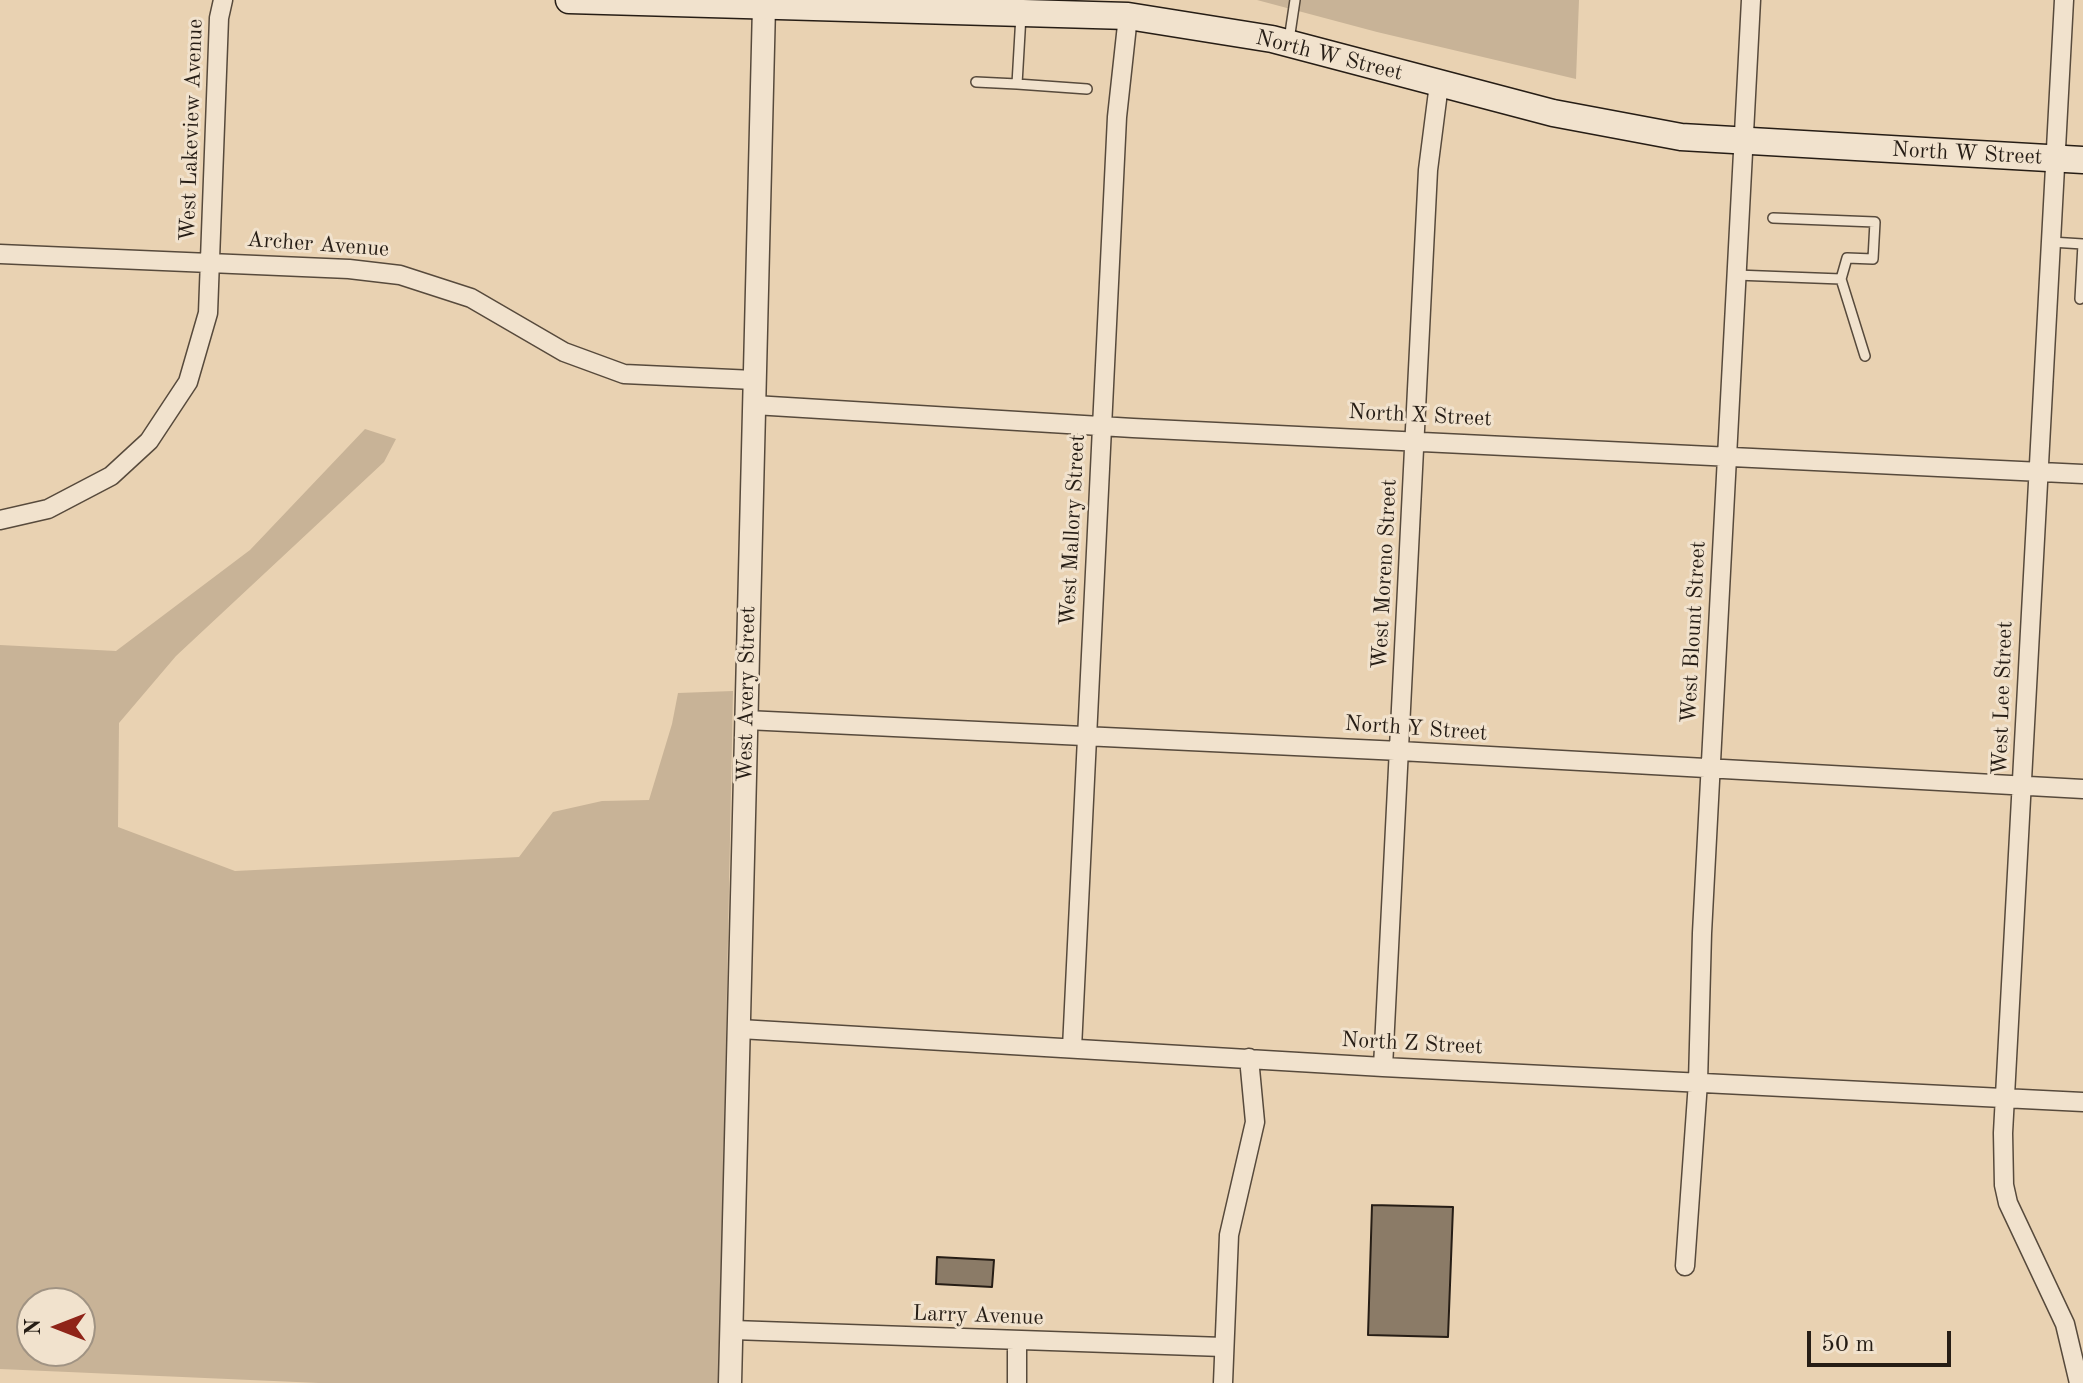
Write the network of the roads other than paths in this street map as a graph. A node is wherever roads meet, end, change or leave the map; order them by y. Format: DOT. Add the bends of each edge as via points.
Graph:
graph roads {
  1 [pos="223,0"];
  2 [pos="569,0"];
  3 [pos="1295,0"];
  4 [pos="1751,0"];
  5 [pos="2064,0"];
  6 [pos="748,4"];
  7 [pos="1079,6"];
  8 [pos="1016,8"];
  9 [pos="1128,16"];
  10 [pos="1288,44"];
  11 [pos="976,82"];
  12 [pos="1017,84"];
  13 [pos="1439,84"];
  14 [pos="1087,89"];
  15 [pos="1744,142"];
  16 [pos="2055,159"];
  17 [pos="2083,160"];
  18 [pos="1773,218"];
  19 [pos="2051,242"];
  20 [pos="2083,244"];
  21 [pos="0,254"];
  22 [pos="210,263"];
  23 [pos="1736,275"];
  24 [pos="1841,279"];
  25 [pos="2080,299"];
  26 [pos="1865,356"];
  27 [pos="754,380"];
  28 [pos="754,405"];
  29 [pos="1103,426"];
  30 [pos="1415,440"];
  31 [pos="1727,455"];
  32 [pos="2039,471"];
  33 [pos="2083,474"];
  34 [pos="0,520"];
  35 [pos="746,720"];
  36 [pos="1087,737"];
  37 [pos="1400,751"];
  38 [pos="1711,770"];
  39 [pos="2024,786"];
  40 [pos="2083,789"];
  41 [pos="740,1029"];
  42 [pos="1072,1048"];
  43 [pos="1249,1058"];
  44 [pos="1383,1067"];
  45 [pos="1698,1082"];
  46 [pos="2006,1098"];
  47 [pos="2083,1102"];
  48 [pos="1685,1266"];
  49 [pos="733,1330"];
  50 [pos="1017,1342"];
  51 [pos="1223,1347"];
  52 [pos="730,1383"];
  53 [pos="1017,1383"];
  54 [pos="1223,1383"];
  55 [pos="2079,1383"];
  1 -- 22 [label="street, West Lakeview Avenue"];
  2 -- 6 [label="main road, North W Street"];
  3 -- 10 [label="lane"];
  4 -- 15 [label="street, West Blount Street"];
  5 -- 16 [label="street, West Lee Street"];
  6 -- 8 [label="main road, North W Street"];
  6 -- 27 [label="street, West Avery Street"];
  7 -- 8 [label="main road, North W Street"];
  7 -- 9 [label="main road, North W Street"];
  8 -- 12 [label="lane"];
  9 -- 10 [label="main road, North W Street" via="1156,15"];
  9 -- 29 [label="street, West Mallory Street" via="1117,117"];
  10 -- 13 [label="main road, North W Street"];
  11 -- 12 [label="lane"];
  12 -- 14 [label="lane"];
  13 -- 15 [label="main road, North W Street" via="1607,125"];
  13 -- 30 [label="street, West Moreno Street" via="1428,170"];
  15 -- 16 [label="main road, North W Street"];
  15 -- 23 [label="street, West Blount Street"];
  16 -- 17 [label="main road, North W Street"];
  16 -- 19 [label="street, West Lee Street"];
  18 -- 24 [label="lane" via="1875,222 1873,259 1847,258"];
  19 -- 20 [label="lane"];
  19 -- 32 [label="street, West Lee Street"];
  20 -- 25 [label="lane"];
  21 -- 22 [label="street, Archer Avenue"];
  22 -- 27 [label="street, Archer Avenue" via="400,275 471,298 564,352 624,374"];
  22 -- 34 [label="street, West Lakeview Avenue" via="208,313 197,359 177,403 149,441 91,489 48,509"];
  23 -- 24 [label="lane"];
  23 -- 31 [label="street, West Blount Street"];
  24 -- 26 [label="lane"];
  27 -- 28 [label="street, West Avery Street"];
  28 -- 29 [label="street, North X Street"];
  28 -- 35 [label="street, West Avery Street"];
  29 -- 30 [label="street, North X Street"];
  29 -- 36 [label="street, West Mallory Street"];
  30 -- 31 [label="street, North X Street"];
  30 -- 37 [label="street, West Moreno Street"];
  31 -- 32 [label="street, North X Street"];
  31 -- 38 [label="street, West Blount Street"];
  32 -- 33 [label="street, North X Street"];
  32 -- 39 [label="street, West Lee Street"];
  35 -- 36 [label="street, North Y Street"];
  35 -- 41 [label="street, West Avery Street"];
  36 -- 37 [label="street, North Y Street"];
  36 -- 42 [label="street, West Mallory Street"];
  37 -- 38 [label="street, North Y Street"];
  37 -- 44 [label="street, West Moreno Street"];
  38 -- 39 [label="street, North Y Street"];
  38 -- 45 [label="street, West Blount Street"];
  39 -- 40 [label="street, North Y Street"];
  39 -- 46 [label="street, West Lee Street"];
  41 -- 42 [label="street, North Z Street"];
  41 -- 49 [label="street, West Avery Street"];
  42 -- 43 [label="street, North Z Street"];
  43 -- 44 [label="street, North Z Street"];
  43 -- 51 [label="street" via="1255,1122 1229,1235"];
  44 -- 45 [label="street, North Z Street"];
  45 -- 46 [label="street, North Z Street"];
  45 -- 48 [label="street, West Blount Street"];
  46 -- 47 [label="street, North Z Street"];
  46 -- 55 [label="street, West Lee Street" via="2008,1203 2065,1324"];
  49 -- 50 [label="street, Larry Avenue"];
  49 -- 52 [label="street, West Avery Street"];
  50 -- 51 [label="street, Larry Avenue"];
  50 -- 53 [label="street"];
  51 -- 54 [label="street"];
}
